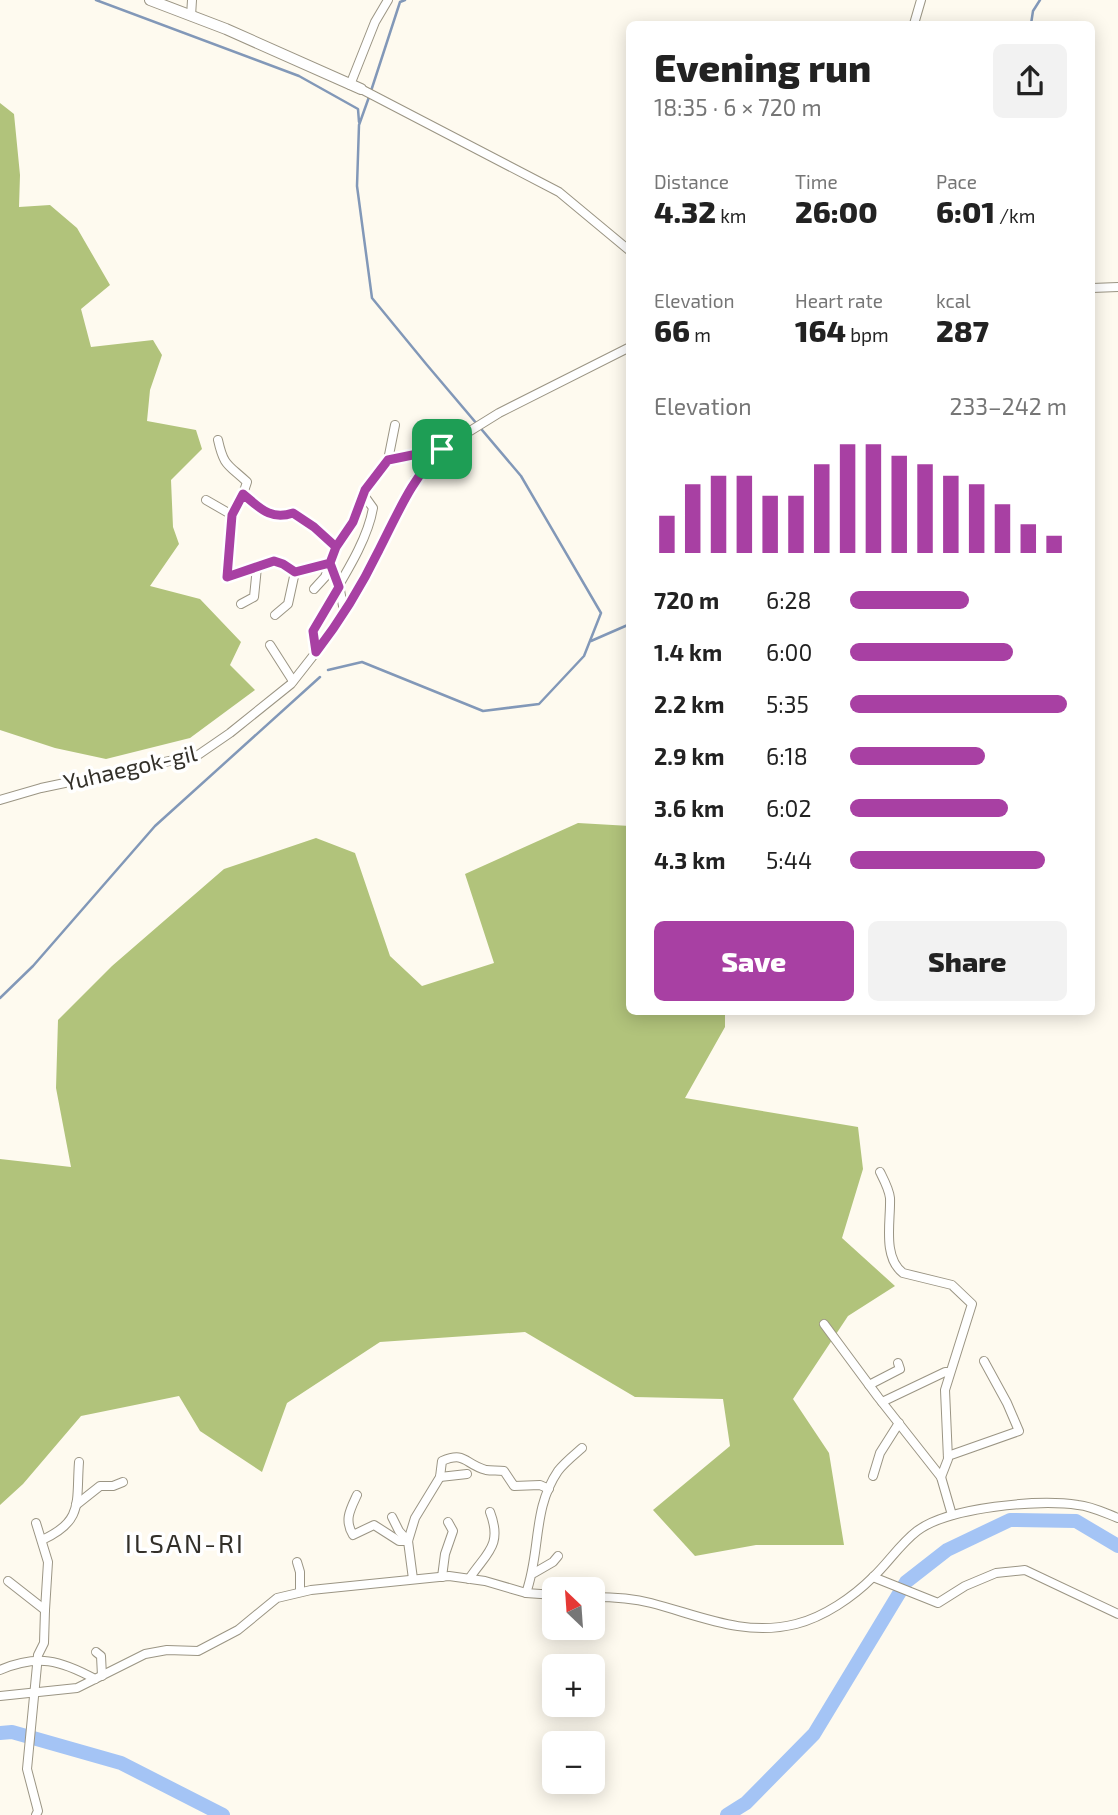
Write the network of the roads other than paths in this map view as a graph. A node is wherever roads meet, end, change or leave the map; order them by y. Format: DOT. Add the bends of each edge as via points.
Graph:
graph roads {
  1 [pos="150,0"];
  2 [pos="192,0"];
  3 [pos="388,0"];
  4 [pos="921,0"];
  5 [pos="191,16"];
  6 [pos="915,21"];
  7 [pos="350,85"];
  8 [pos="361,89"];
  9 [pos="626,247"];
  10 [pos="1118,287"];
  11 [pos="1095,288"];
  12 [pos="626,349"];
  13 [pos="395,425"];
  14 [pos="218,440"];
  15 [pos="442,449"];
  16 [pos="388,460"];
  17 [pos="243,494"];
  18 [pos="363,494"];
  19 [pos="206,500"];
  20 [pos="232,515"];
  21 [pos="336,547"];
  22 [pos="330,563"];
  23 [pos="257,567"];
  24 [pos="295,572"];
  25 [pos="339,587"];
  26 [pos="314,589"];
  27 [pos="241,604"];
  28 [pos="344,611"];
  29 [pos="275,615"];
  30 [pos="270,645"];
  31 [pos="316,652"];
  32 [pos="293,681"];
  33 [pos="0,800"];
  34 [pos="880,1172"];
  35 [pos="824,1324"];
  36 [pos="984,1361"];
  37 [pos="898,1363"];
  38 [pos="950,1372"];
  39 [pos="869,1385"];
  40 [pos="882,1402"];
  41 [pos="899,1423"];
  42 [pos="582,1448"];
  43 [pos="948,1456"];
  44 [pos="79,1462"];
  45 [pos="467,1474"];
  46 [pos="873,1476"];
  47 [pos="440,1477"];
  48 [pos="941,1477"];
  49 [pos="122,1482"];
  50 [pos="549,1489"];
  51 [pos="357,1495"];
  52 [pos="76,1505"];
  53 [pos="490,1512"];
  54 [pos="952,1516"];
  55 [pos="392,1517"];
  56 [pos="1118,1518"];
  57 [pos="448,1522"];
  58 [pos="36,1523"];
  59 [pos="43,1540"];
  60 [pos="408,1541"];
  61 [pos="558,1556"];
  62 [pos="297,1562"];
  63 [pos="534,1573"];
  64 [pos="442,1577"];
  65 [pos="873,1577"];
  66 [pos="469,1578"];
  67 [pos="413,1580"];
  68 [pos="8,1581"];
  69 [pos="300,1592"];
  70 [pos="526,1593"];
  71 [pos="542,1594"];
  72 [pos="606,1597"];
  73 [pos="45,1610"];
  74 [pos="1118,1614"];
  75 [pos="96,1652"];
  76 [pos="37,1660"];
  77 [pos="0,1670"];
  78 [pos="99,1677"];
  79 [pos="34,1691"];
  80 [pos="0,1696"];
  81 [pos="36,1815"];
  1 -- 5 [label="street"];
  2 -- 5 [label="street"];
  3 -- 7 [label="street"];
  4 -- 6 [label="street"];
  5 -- 7 [label="street"];
  7 -- 8 [label="street"];
  8 -- 9 [label="street" via="558,192"];
  10 -- 11 [label="street"];
  12 -- 15 [label="street, Yuhaegok-gil" via="495,415"];
  13 -- 16 [label="street"];
  14 -- 17 [label="street" via="229,468 247,482"];
  15 -- 16 [label="street"];
  15 -- 28 [label="street, Yuhaegok-gil" via="415,479"];
  16 -- 18 [label="street"];
  17 -- 20 [label="street"];
  17 -- 21 [label="street" via="266,512 282,517 293,513"];
  18 -- 21 [label="street" via="353,522"];
  18 -- 25 [label="street" via="373,508 370,523"];
  19 -- 20 [label="street"];
  20 -- 23 [label="street" via="227,577"];
  21 -- 22 [label="street"];
  22 -- 24 [label="street"];
  22 -- 25 [label="street"];
  22 -- 26 [label="street"];
  23 -- 24 [label="street" via="274,561"];
  23 -- 27 [label="street" via="254,597"];
  24 -- 29 [label="street" via="288,604"];
  25 -- 28 [label="street"];
  25 -- 31 [label="street" via="313,631"];
  28 -- 31 [label="street, Yuhaegok-gil"];
  30 -- 32 [label="street"];
  31 -- 32 [label="street, Yuhaegok-gil"];
  32 -- 33 [label="street, Yuhaegok-gil" via="198,755"];
  34 -- 38 [label="street" via="890,1194 888,1233 898,1268 952,1285 972,1304"];
  35 -- 39 [label="street"];
  36 -- 43 [label="street" via="1019,1431"];
  37 -- 39 [label="street" via="900,1369"];
  38 -- 40 [label="street"];
  38 -- 43 [label="street" via="945,1401"];
  39 -- 40 [label="street"];
  40 -- 41 [label="street"];
  41 -- 46 [label="street" via="880,1453"];
  41 -- 48 [label="street"];
  42 -- 50 [label="street" via="559,1470"];
  43 -- 48 [label="street"];
  44 -- 52 [label="street"];
  45 -- 47 [label="street"];
  47 -- 50 [label="street" via="442,1461 461,1456 488,1471 504,1471 514,1486"];
  47 -- 60 [label="street" via="415,1517"];
  48 -- 54 [label="street"];
  49 -- 52 [label="street" via="100,1486"];
  50 -- 63 [label="street" via="538,1523"];
  51 -- 60 [label="street" via="347,1525 353,1535 374,1525"];
  52 -- 59 [label="street" via="76,1512 59,1533"];
  53 -- 66 [label="street" via="493,1546"];
  54 -- 56 [label="street" via="1039,1504 1079,1505"];
  54 -- 65 [label="street" via="918,1530"];
  55 -- 60 [label="street"];
  57 -- 64 [label="street" via="453,1531"];
  58 -- 59 [label="street"];
  59 -- 73 [label="street" via="48,1572"];
  60 -- 67 [label="street"];
  61 -- 63 [label="street"];
  62 -- 69 [label="street"];
  63 -- 70 [label="street"];
  64 -- 66 [label="street"];
  64 -- 67 [label="street"];
  65 -- 72 [label="street" via="822,1614 776,1628 729,1627 649,1602"];
  65 -- 74 [label="street" via="938,1603 996,1573 1025,1570"];
  66 -- 70 [label="street"];
  67 -- 69 [label="street"];
  68 -- 73 [label="street"];
  69 -- 78 [label="street" via="277,1598 213,1645 198,1651 145,1654"];
  70 -- 71 [label="street"];
  73 -- 76 [label="street" via="44,1643"];
  75 -- 78 [label="street" via="101,1656"];
  76 -- 77 [label="street"];
  76 -- 78 [label="street"];
  76 -- 79 [label="street"];
  78 -- 79 [label="street" via="77,1688"];
  79 -- 80 [label="street"];
  79 -- 81 [label="street" via="27,1769"];
}
